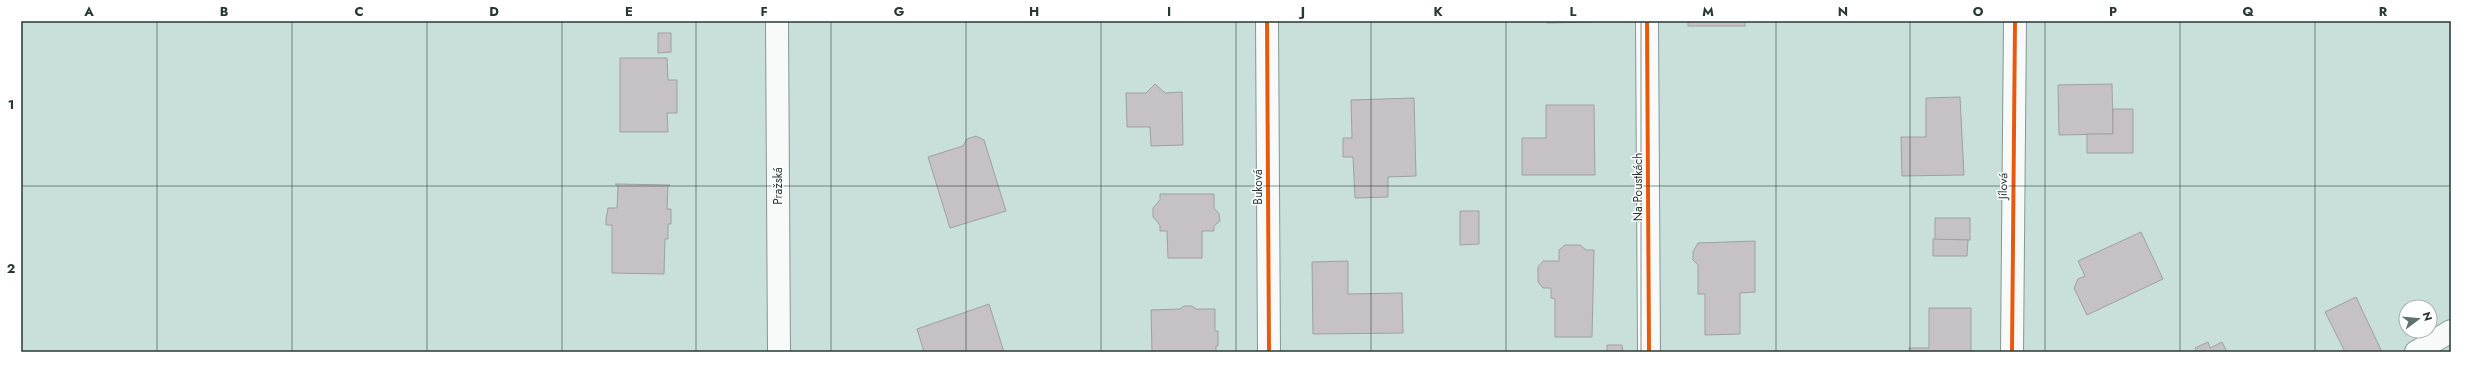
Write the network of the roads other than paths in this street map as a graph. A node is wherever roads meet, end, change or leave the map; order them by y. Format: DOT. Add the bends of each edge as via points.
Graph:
graph roads {
  1 [pos="777,21"];
  2 [pos="1267,21"];
  3 [pos="1647,21"];
  4 [pos="2015,21"];
  5 [pos="2451,331"];
  6 [pos="779,352"];
  7 [pos="1269,352"];
  8 [pos="1649,352"];
  9 [pos="2012,352"];
  10 [pos="2416,352"];
  1 -- 6 [label="street, Pražská"];
  2 -- 7 [label="street, Buková"];
  3 -- 8 [label="street, Na Poustkách"];
  4 -- 9 [label="street, Jílová"];
  5 -- 10 [label="street"];
}
